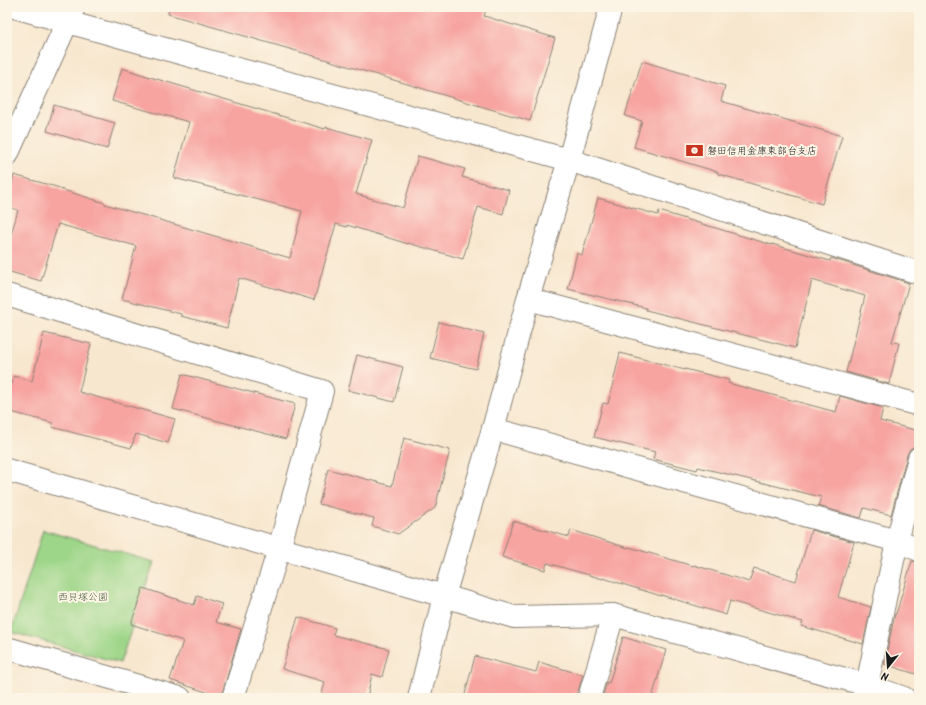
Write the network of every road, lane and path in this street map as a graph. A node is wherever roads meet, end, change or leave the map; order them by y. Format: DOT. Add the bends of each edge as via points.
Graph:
graph roads {
  1 [pos="14,7"];
  2 [pos="611,7"];
  3 [pos="70,15"];
  4 [pos="7,155"];
  5 [pos="569,160"];
  6 [pos="919,273"];
  7 [pos="7,295"];
  8 [pos="528,299"];
  9 [pos="919,405"];
  10 [pos="493,428"];
  11 [pos="919,458"];
  12 [pos="7,470"];
  13 [pos="897,542"];
  14 [pos="279,549"];
  15 [pos="919,550"];
  16 [pos="444,596"];
  17 [pos="613,615"];
  18 [pos="7,648"];
  19 [pos="865,691"];
  20 [pos="180,698"];
  21 [pos="233,698"];
  22 [pos="419,698"];
  23 [pos="589,698"];
  24 [pos="904,698"];
  1 -- 3 [label="street"];
  2 -- 5 [label="street"];
  3 -- 4 [label="street"];
  3 -- 5 [label="street"];
  5 -- 6 [label="street"];
  5 -- 8 [label="street"];
  7 -- 14 [label="street" via="322,391"];
  8 -- 9 [label="street"];
  8 -- 10 [label="street"];
  10 -- 13 [label="street"];
  10 -- 16 [label="street"];
  11 -- 13 [label="street"];
  12 -- 14 [label="street"];
  13 -- 15 [label="street"];
  13 -- 19 [label="street"];
  14 -- 16 [label="street"];
  14 -- 21 [label="street"];
  16 -- 17 [label="street" via="514,617"];
  16 -- 22 [label="street"];
  17 -- 19 [label="street"];
  17 -- 23 [label="street"];
  18 -- 20 [label="street"];
  19 -- 24 [label="street"];
}
